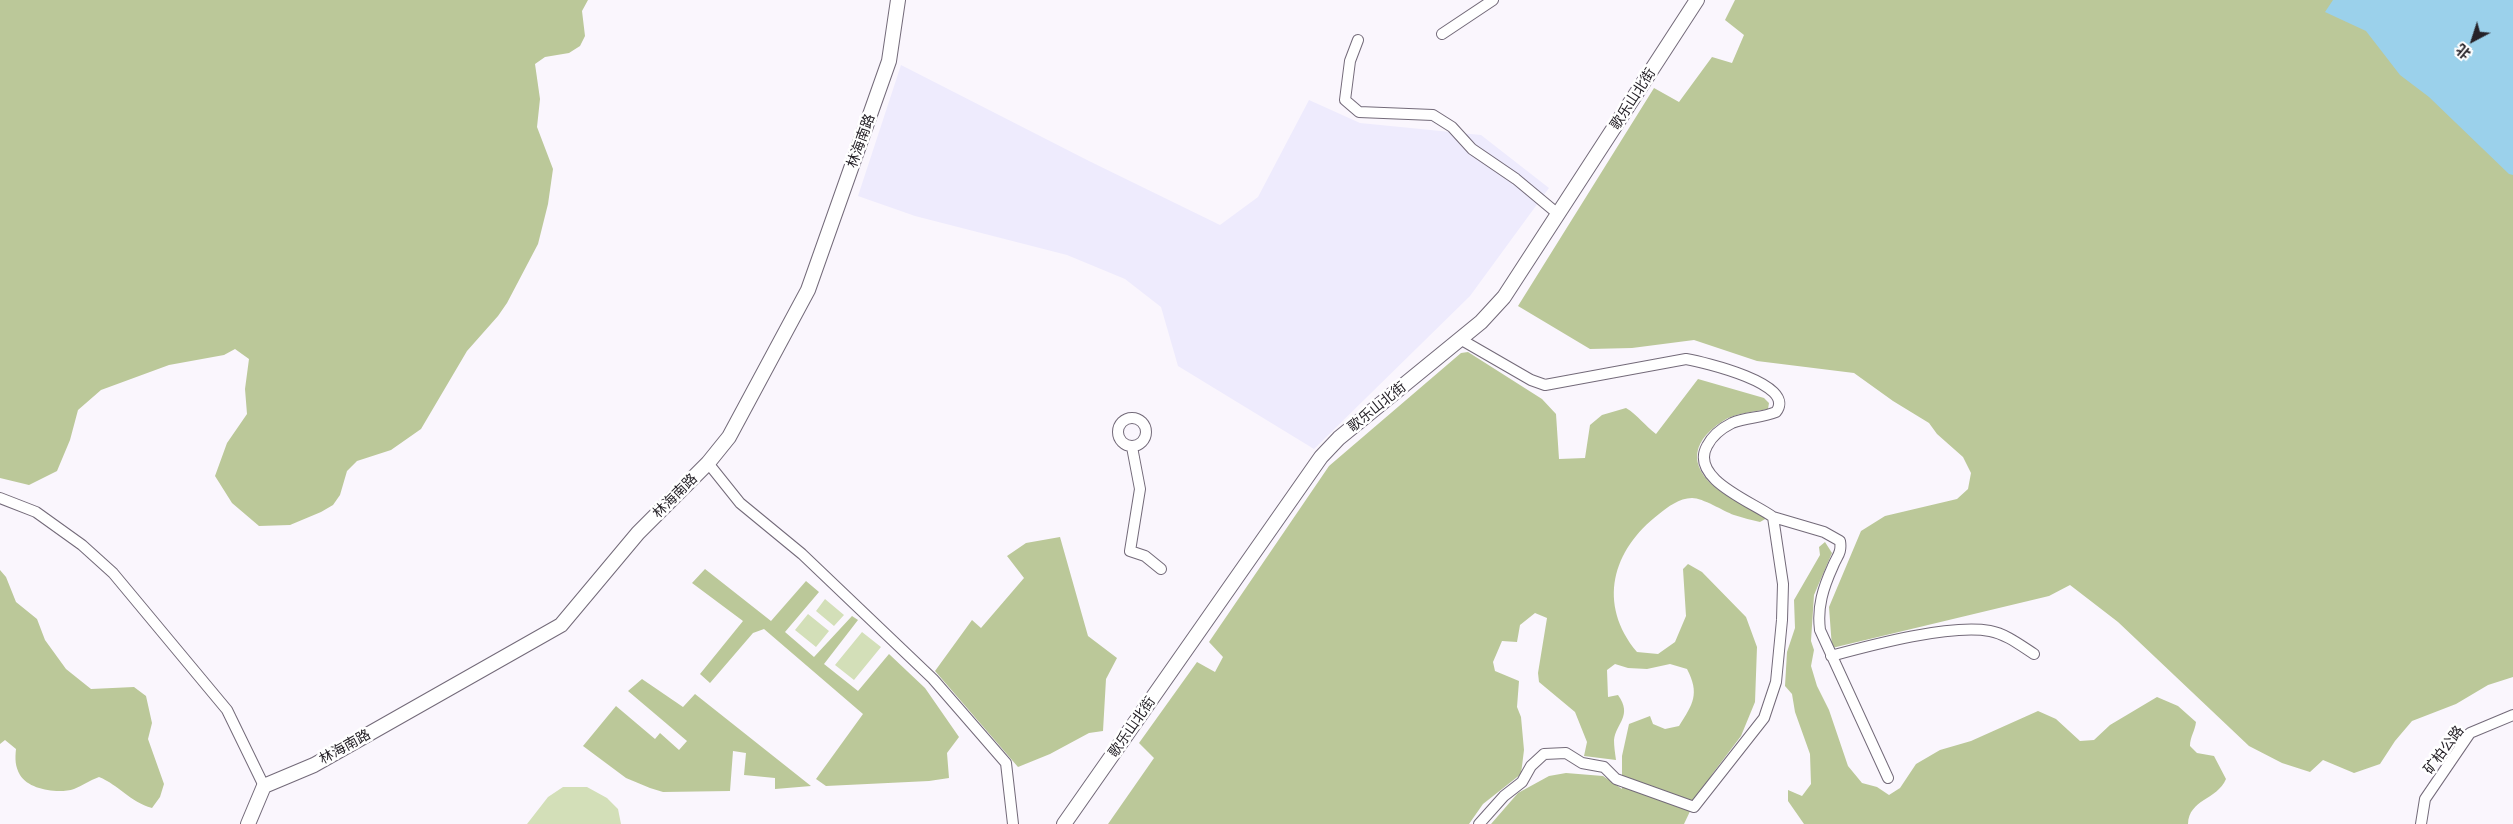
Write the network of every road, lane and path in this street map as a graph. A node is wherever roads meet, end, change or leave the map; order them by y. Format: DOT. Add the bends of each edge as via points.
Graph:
graph roads {
  1 [pos="898,0"];
  2 [pos="1493,0"];
  3 [pos="1697,0"];
  4 [pos="1442,34"];
  5 [pos="1358,40"];
  6 [pos="1558,214"];
  7 [pos="1460,339"];
  8 [pos="1132,447"];
  9 [pos="708,463"];
  10 [pos="0,498"];
  11 [pos="1773,517"];
  12 [pos="1161,569"];
  13 [pos="2034,654"];
  14 [pos="1831,656"];
  15 [pos="2513,715"];
  16 [pos="1888,778"];
  17 [pos="264,786"];
  18 [pos="248,824"];
  19 [pos="1013,824"];
  20 [pos="1064,824"];
  21 [pos="1479,824"];
  22 [pos="2422,824"];
  1 -- 9 [label="main road, 林海南路" via="889,61 808,290 729,437"];
  2 -- 4 [label="street"];
  3 -- 6 [label="main road, 歌乐山北街"];
  5 -- 6 [label="street" via="1350,61 1345,100 1359,112 1433,115"];
  6 -- 7 [label="main road, 歌乐山北街" via="1504,297"];
  7 -- 11 [label="street" via="1545,385 1686,360 1704,362 1762,383 1776,393 1780,401 1776,412 1732,423 1710,440 1703,456 1707,469 1716,480"];
  7 -- 20 [label="main road, 歌乐山北街" via="1339,438 1321,457"];
  8 -- 12 [label="street" via="1140,489 1130,551 1145,556"];
  9 -- 17 [label="main road, 林海南路" via="638,533 561,625 314,764"];
  9 -- 19 [label="street" via="740,503 802,554 933,679 1000,756 1006,764"];
  10 -- 17 [label="street" via="36,512 82,545 113,573 227,710"];
  11 -- 14 [label="street" via="1824,532 1840,541 1842,552 1834,564 1817,612 1820,630"];
  11 -- 21 [label="street" via="1783,584 1776,682 1764,718 1694,808 1616,779 1604,767 1582,763 1566,753 1544,754 1531,766 1522,782 1504,796"];
  13 -- 14 [label="street" via="1990,631 1959,630"];
  14 -- 16 [label="street"];
  15 -- 22 [label="street, 矿柏公路" via="2470,733 2425,799"];
  17 -- 18 [label="main road"];
}
